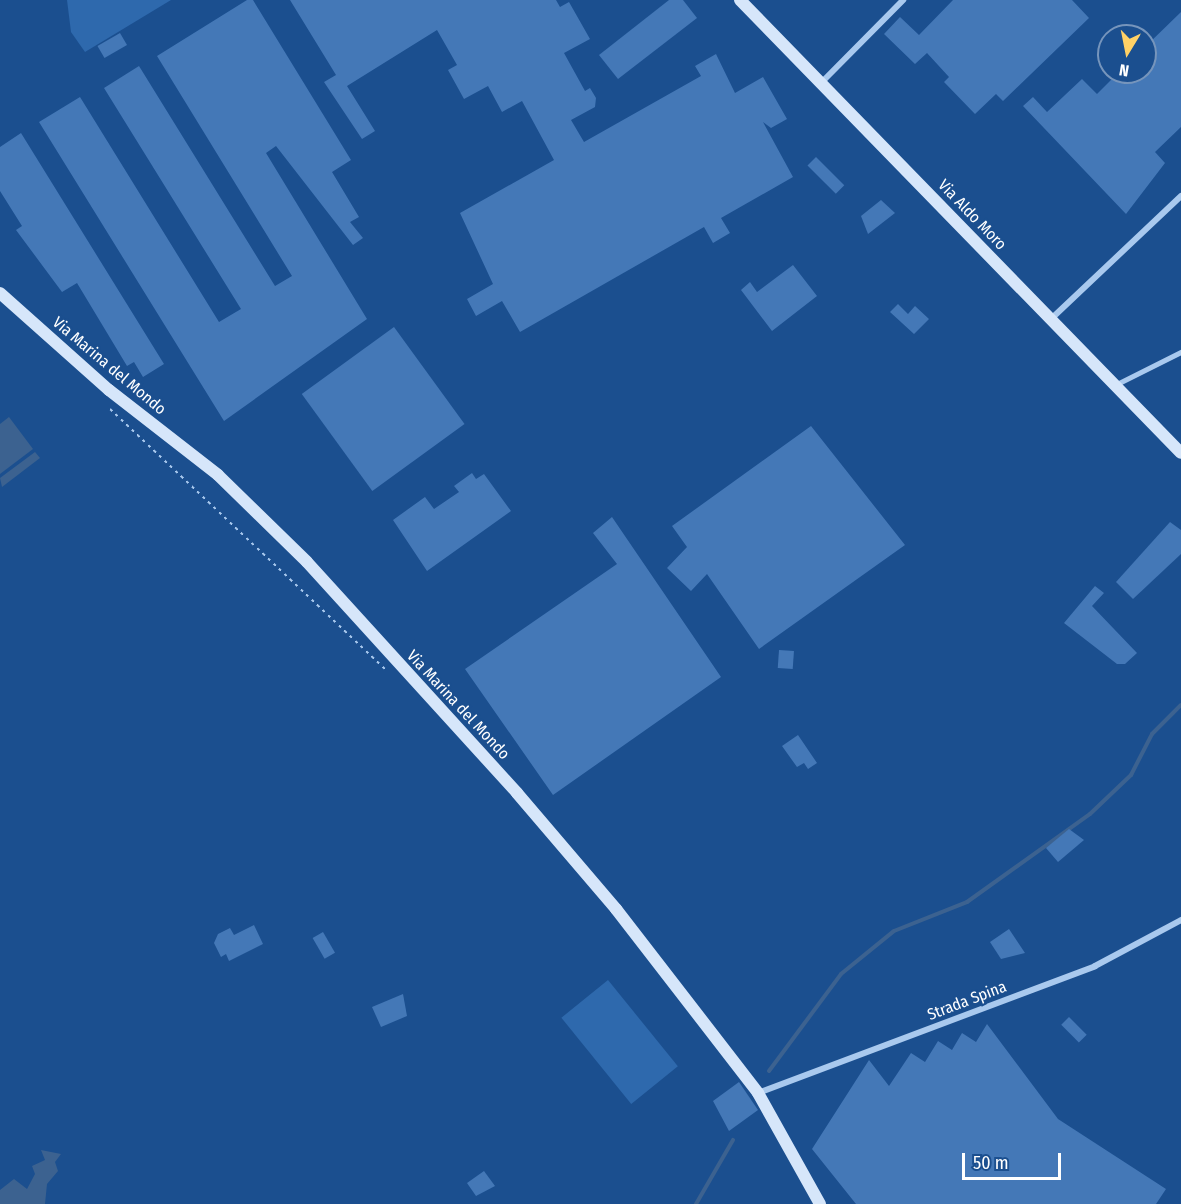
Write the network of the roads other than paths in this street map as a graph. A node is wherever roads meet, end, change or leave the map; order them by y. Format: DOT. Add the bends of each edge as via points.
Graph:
graph roads {
  1 [pos="740,0"];
  2 [pos="903,0"];
  3 [pos="821,83"];
  4 [pos="1181,196"];
  5 [pos="0,293"];
  6 [pos="1051,319"];
  7 [pos="1181,352"];
  8 [pos="1114,385"];
  9 [pos="1181,453"];
  10 [pos="1181,920"];
  11 [pos="758,1093"];
  12 [pos="820,1204"];
  1 -- 3 [label="street, Via Aldo Moro"];
  2 -- 3 [label="street"];
  3 -- 6 [label="street, Via Aldo Moro"];
  4 -- 6 [label="street"];
  5 -- 11 [label="street, Via Marina del Mondo" via="109,390 218,475 307,562 616,909"];
  6 -- 8 [label="street, Via Aldo Moro"];
  7 -- 8 [label="lane"];
  8 -- 9 [label="street, Via Aldo Moro"];
  10 -- 11 [label="street, Strada Spina" via="1095,966"];
  11 -- 12 [label="street, Via Marina del Mondo"];
}
